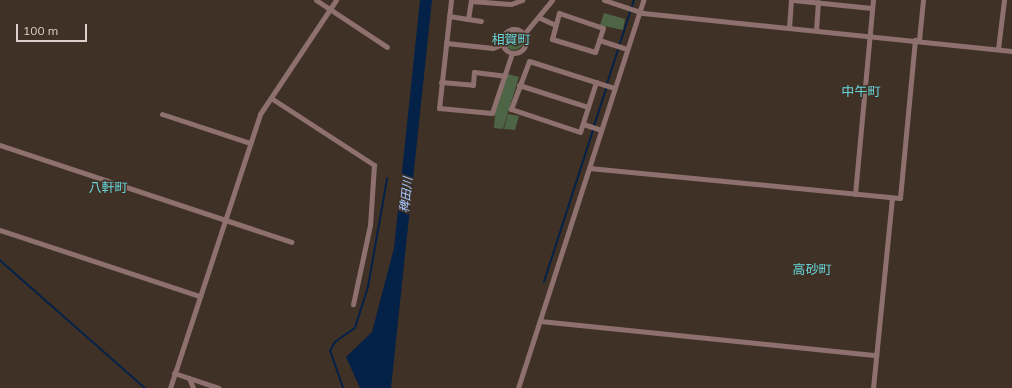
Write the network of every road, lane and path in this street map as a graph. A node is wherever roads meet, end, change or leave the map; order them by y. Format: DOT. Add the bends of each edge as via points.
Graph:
graph roads {
  1 [pos="316,0"];
  2 [pos="336,0"];
  3 [pos="451,0"];
  4 [pos="522,0"];
  5 [pos="552,0"];
  6 [pos="604,0"];
  7 [pos="643,0"];
  8 [pos="792,0"];
  9 [pos="873,0"];
  10 [pos="923,0"];
  11 [pos="1004,0"];
  12 [pos="818,2"];
  13 [pos="872,8"];
  14 [pos="330,9"];
  15 [pos="638,11"];
  16 [pos="449,16"];
  17 [pos="540,18"];
  18 [pos="468,19"];
  19 [pos="481,21"];
  20 [pos="556,25"];
  21 [pos="789,28"];
  22 [pos="816,30"];
  23 [pos="524,34"];
  24 [pos="870,36"];
  25 [pos="599,40"];
  26 [pos="917,40"];
  27 [pos="446,43"];
  28 [pos="502,44"];
  29 [pos="387,47"];
  30 [pos="622,48"];
  31 [pos="998,49"];
  32 [pos="1012,51"];
  33 [pos="512,52"];
  34 [pos="505,76"];
  35 [pos="442,82"];
  36 [pos="596,82"];
  37 [pos="519,85"];
  38 [pos="609,86"];
  39 [pos="271,98"];
  40 [pos="588,107"];
  41 [pos="162,114"];
  42 [pos="583,124"];
  43 [pos="596,128"];
  44 [pos="250,143"];
  45 [pos="0,145"];
  46 [pos="589,168"];
  47 [pos="855,194"];
  48 [pos="892,198"];
  49 [pos="225,219"];
  50 [pos="0,230"];
  51 [pos="291,242"];
  52 [pos="200,296"];
  53 [pos="353,304"];
  54 [pos="540,321"];
  55 [pos="876,355"];
  56 [pos="174,373"];
  57 [pos="189,378"];
  58 [pos="170,388"];
  59 [pos="193,388"];
  60 [pos="219,388"];
  61 [pos="518,388"];
  62 [pos="873,388"];
  1 -- 14 [label="street"];
  2 -- 14 [label="street"];
  3 -- 16 [label="street"];
  4 -- 18 [label="street" via="511,4 471,1"];
  5 -- 17 [label="street"];
  6 -- 15 [label="street"];
  7 -- 15 [label="street"];
  8 -- 12 [label="street"];
  8 -- 21 [label="street"];
  9 -- 13 [label="street"];
  10 -- 26 [label="street"];
  11 -- 31 [label="street"];
  12 -- 13 [label="street"];
  12 -- 22 [label="street"];
  13 -- 24 [label="street"];
  14 -- 29 [label="street"];
  14 -- 39 [label="street"];
  15 -- 21 [label="street"];
  15 -- 30 [label="street"];
  16 -- 18 [label="street"];
  16 -- 27 [label="street"];
  17 -- 20 [label="street"];
  17 -- 23 [label="street"];
  18 -- 19 [label="street"];
  20 -- 25 [label="street" via="559,13 603,28"];
  20 -- 25 [label="street" via="552,39 595,52"];
  21 -- 22 [label="street"];
  22 -- 24 [label="street"];
  23 -- 28 [label="street" via="510,29 504,34"];
  23 -- 33 [label="street" via="523,49"];
  24 -- 26 [label="street"];
  24 -- 47 [label="street"];
  25 -- 30 [label="street"];
  26 -- 31 [label="street"];
  26 -- 48 [label="street" via="900,198"];
  27 -- 28 [label="street" via="493,48"];
  27 -- 35 [label="street"];
  28 -- 33 [label="street"];
  30 -- 38 [label="street"];
  31 -- 32 [label="street"];
  33 -- 34 [label="street"];
  34 -- 35 [label="street" via="474,72 473,85"];
  34 -- 35 [label="street" via="492,113 439,108"];
  36 -- 37 [label="street" via="529,61"];
  36 -- 38 [label="street"];
  36 -- 40 [label="street"];
  37 -- 40 [label="street"];
  37 -- 42 [label="street" via="513,112 578,132"];
  38 -- 43 [label="street"];
  39 -- 44 [label="street" via="260,114"];
  39 -- 53 [label="street" via="374,165 370,225"];
  40 -- 42 [label="street"];
  41 -- 44 [label="street"];
  42 -- 43 [label="street"];
  43 -- 46 [label="street"];
  44 -- 49 [label="street"];
  45 -- 49 [label="street"];
  46 -- 47 [label="street"];
  46 -- 54 [label="street"];
  47 -- 48 [label="street"];
  48 -- 55 [label="street"];
  49 -- 51 [label="street"];
  49 -- 52 [label="street"];
  50 -- 52 [label="street"];
  52 -- 56 [label="street"];
  54 -- 55 [label="street"];
  54 -- 61 [label="street"];
  55 -- 62 [label="street"];
  56 -- 57 [label="street"];
  56 -- 58 [label="street"];
  57 -- 59 [label="street"];
  57 -- 60 [label="street"];
}
